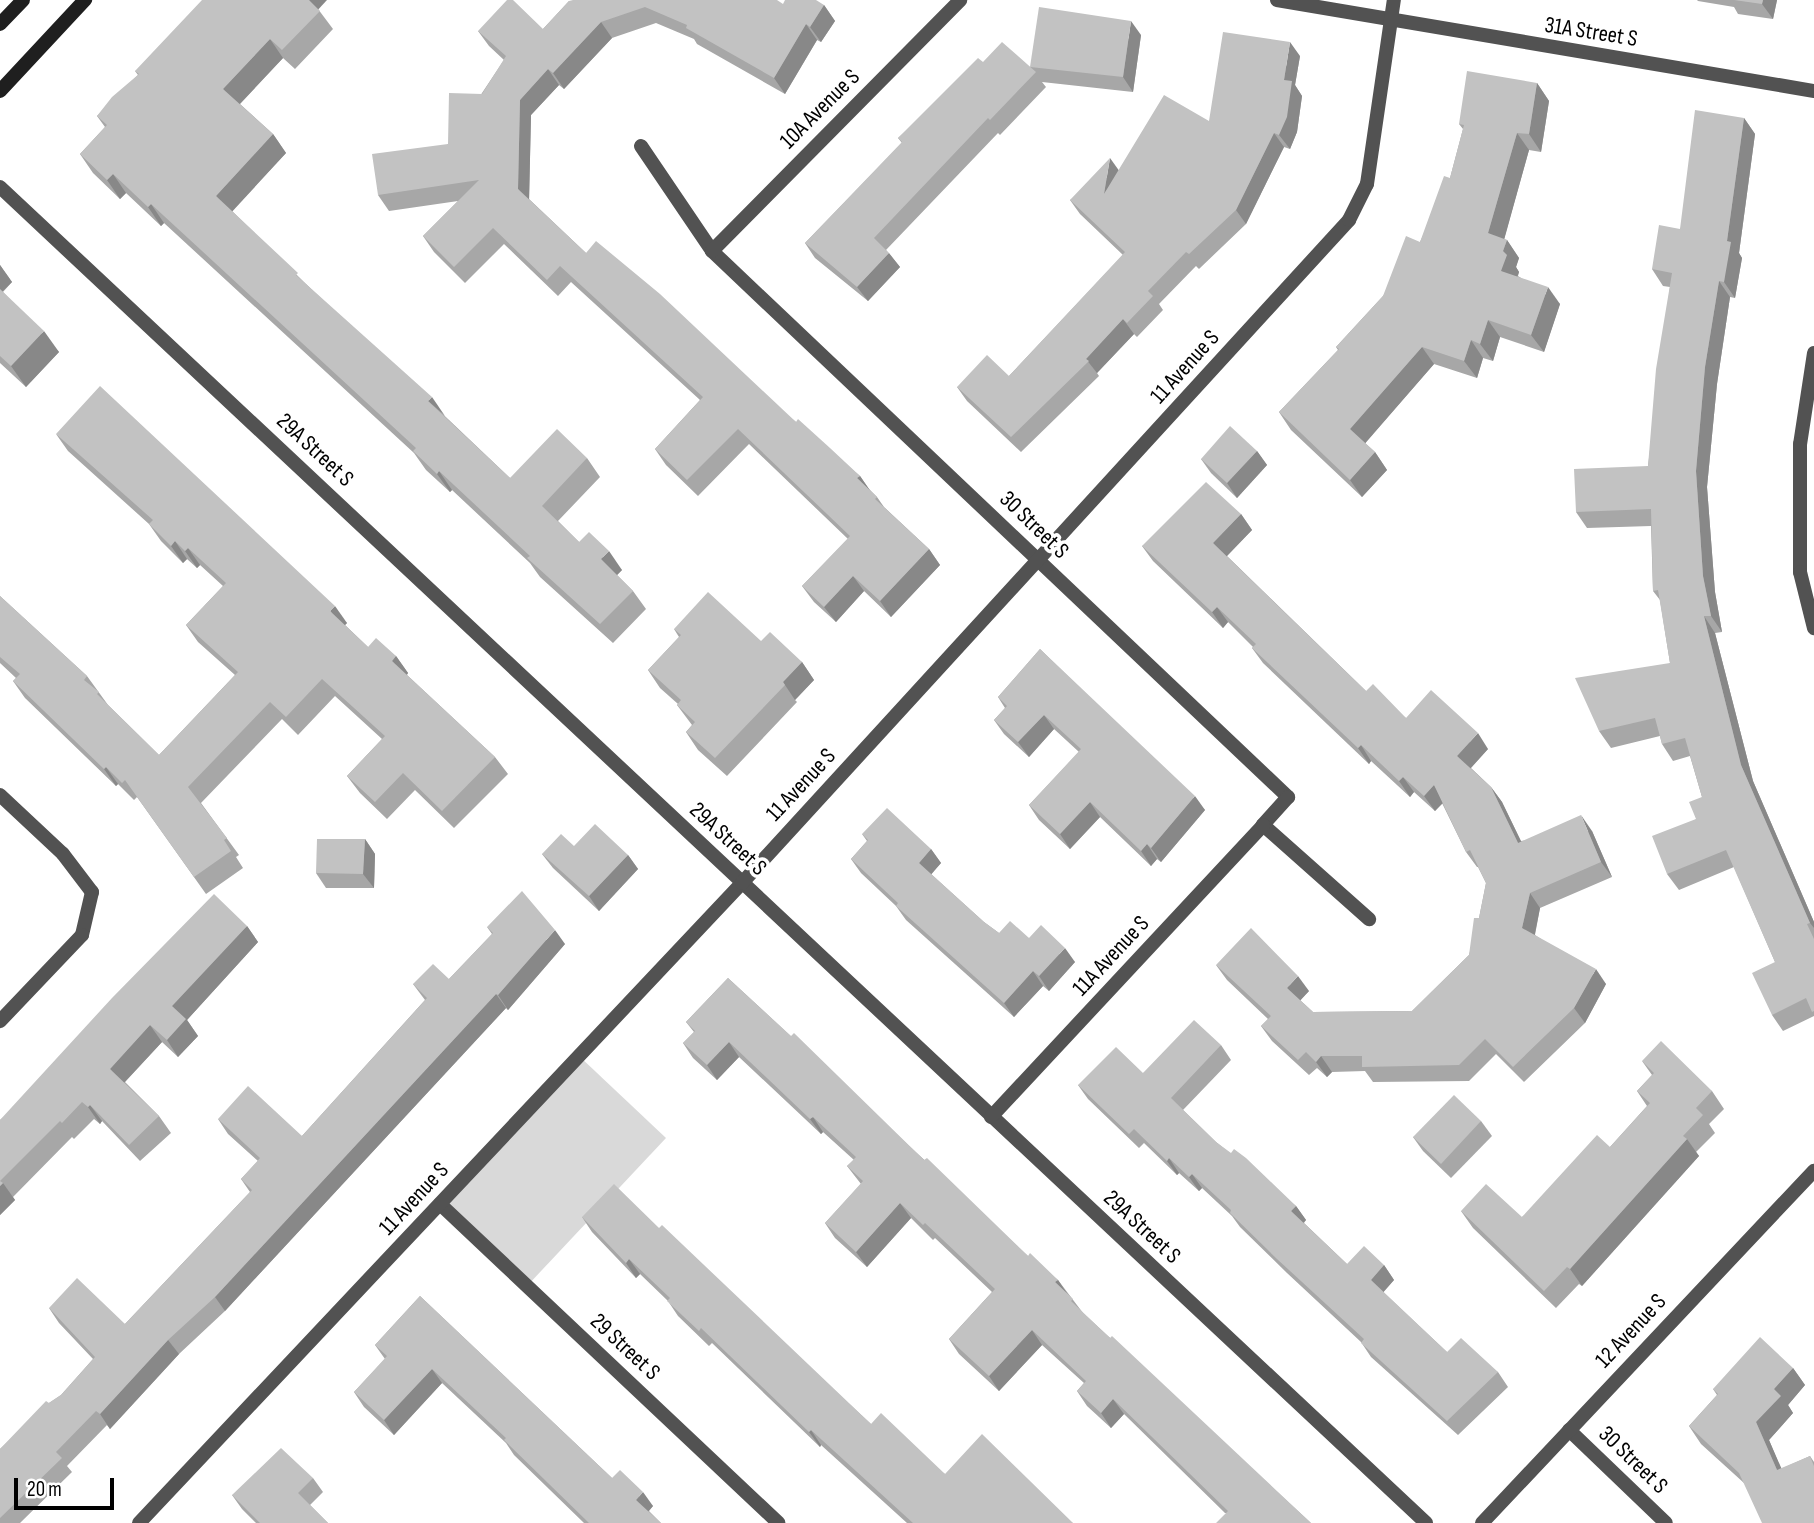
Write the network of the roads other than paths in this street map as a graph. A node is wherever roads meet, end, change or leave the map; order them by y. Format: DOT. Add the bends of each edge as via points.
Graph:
graph roads {
  1 [pos="23,0"];
  2 [pos="85,0"];
  3 [pos="960,0"];
  4 [pos="1278,0"];
  5 [pos="1394,0"];
  6 [pos="1391,21"];
  7 [pos="0,24"];
  8 [pos="1814,90"];
  9 [pos="0,91"];
  10 [pos="640,146"];
  11 [pos="0,187"];
  12 [pos="712,250"];
  13 [pos="1814,353"];
  14 [pos="1039,561"];
  15 [pos="1814,628"];
  16 [pos="0,795"];
  17 [pos="1263,825"];
  18 [pos="742,883"];
  19 [pos="1369,919"];
  20 [pos="0,1021"];
  21 [pos="991,1117"];
  22 [pos="1814,1171"];
  23 [pos="440,1205"];
  24 [pos="1569,1430"];
  25 [pos="139,1523"];
  26 [pos="778,1523"];
  27 [pos="1426,1523"];
  28 [pos="1482,1523"];
  29 [pos="1666,1523"];
  1 -- 7 [label="main road"];
  2 -- 9 [label="main road"];
  3 -- 12 [label="street, 10A Avenue S"];
  4 -- 6 [label="street, 31A Street S"];
  5 -- 6 [label="street, 11 Avenue S"];
  6 -- 8 [label="street, 31A Street S"];
  6 -- 14 [label="street, 11 Avenue S" via="1367,184 1349,220"];
  10 -- 12 [label="street, 30 Street S"];
  11 -- 18 [label="street, 29A Street S"];
  12 -- 14 [label="street, 30 Street S"];
  13 -- 15 [label="street" via="1800,444 1800,572"];
  14 -- 17 [label="street, 30 Street S" via="1287,797"];
  14 -- 18 [label="street, 11 Avenue S"];
  16 -- 20 [label="street" via="63,854 92,892 82,935"];
  17 -- 19 [label="street"];
  17 -- 21 [label="street, 11A Avenue S"];
  18 -- 21 [label="street, 29A Street S"];
  18 -- 23 [label="street, 11 Avenue S"];
  21 -- 27 [label="street, 29A Street S"];
  22 -- 24 [label="street, 12 Avenue S"];
  23 -- 25 [label="street, 11 Avenue S"];
  23 -- 26 [label="street, 29 Street S"];
  24 -- 28 [label="street, 12 Avenue S"];
  24 -- 29 [label="street, 30 Street S"];
}
